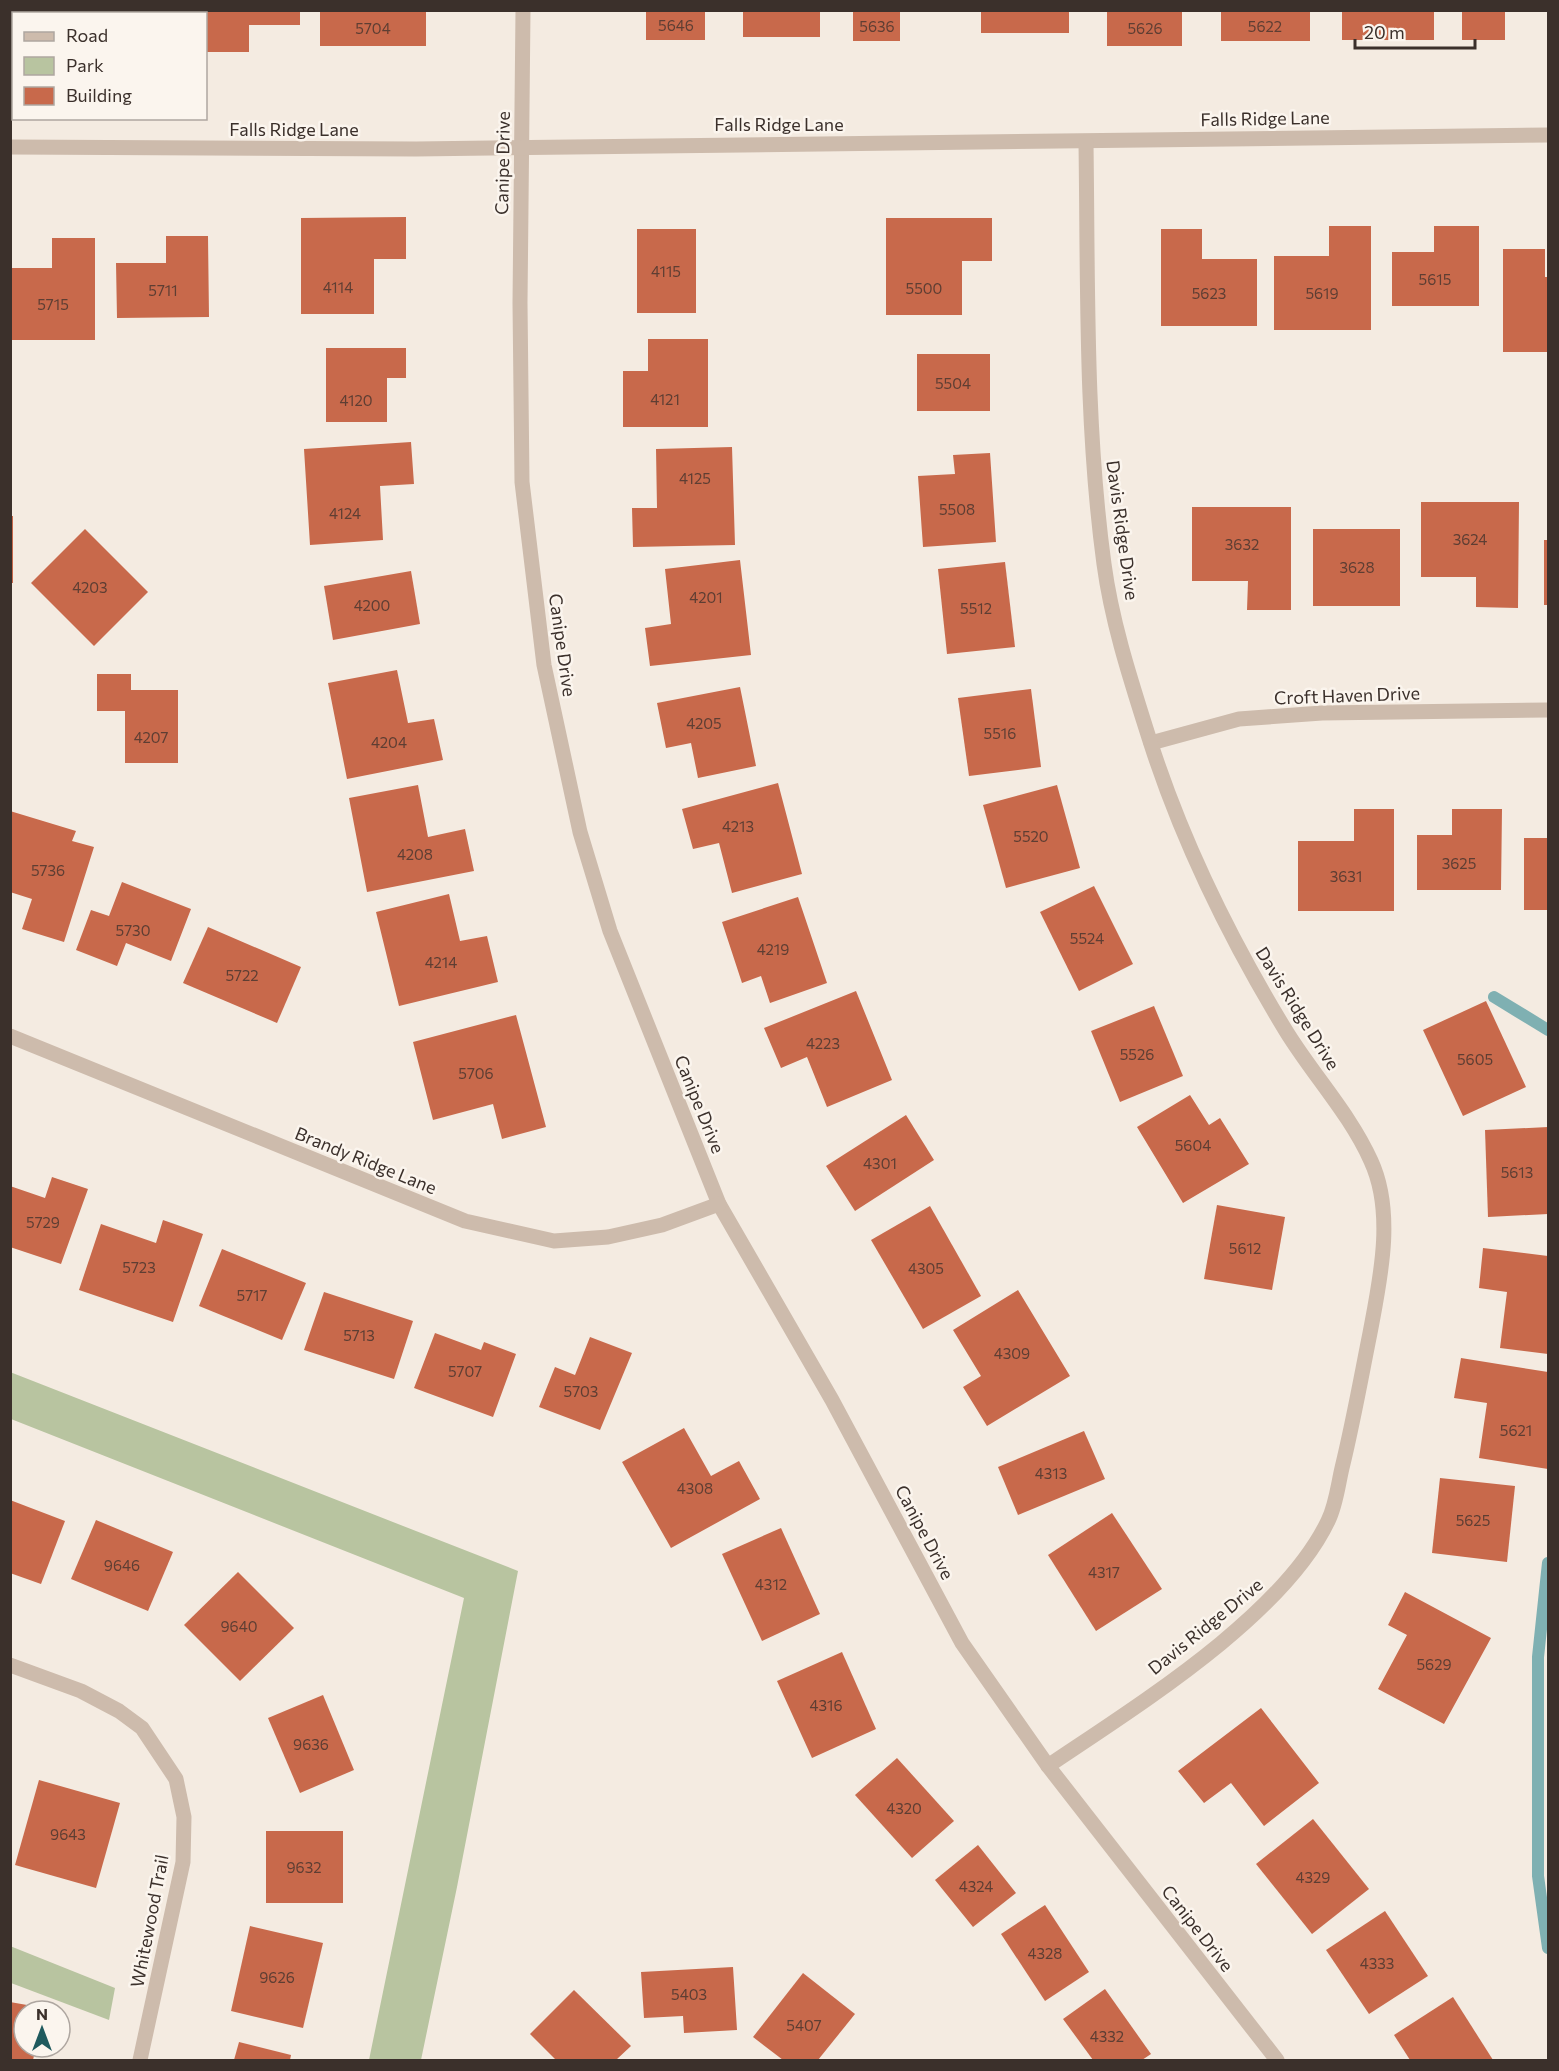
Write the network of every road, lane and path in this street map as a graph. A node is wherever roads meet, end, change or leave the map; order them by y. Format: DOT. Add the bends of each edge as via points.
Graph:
graph roads {
  1 [pos="523,10"];
  2 [pos="1548,135"];
  3 [pos="1086,143"];
  4 [pos="521,146"];
  5 [pos="10,147"];
  6 [pos="1548,710"];
  7 [pos="1151,743"];
  8 [pos="10,1036"];
  9 [pos="719,1204"];
  10 [pos="10,1665"];
  11 [pos="1048,1766"];
  12 [pos="140,2061"];
  13 [pos="1277,2061"];
  1 -- 4 [label="street, Canipe Drive"];
  2 -- 3 [label="street, Falls Ridge Lane"];
  3 -- 4 [label="street, Falls Ridge Lane"];
  3 -- 7 [label="street, Davis Ridge Drive" via="1090,425 1104,567"];
  4 -- 5 [label="street, Falls Ridge Lane"];
  4 -- 9 [label="street, Canipe Drive" via="522,482 544,666 580,832 610,931"];
  6 -- 7 [label="street, Croft Haven Drive" via="1322,713 1239,719"];
  7 -- 11 [label="street, Davis Ridge Drive" via="1181,828 1220,916 1276,1015 1307,1065 1354,1127 1374,1166 1383,1233 1379,1284 1351,1433 1330,1517 1314,1545 1278,1590 1218,1645"];
  8 -- 9 [label="street, Brandy Ridge Lane" via="465,1221 554,1241 608,1237 662,1226"];
  9 -- 11 [label="street, Canipe Drive" via="832,1400 962,1643"];
  10 -- 12 [label="street, Whitewood Trail" via="81,1691 119,1711 142,1728 176,1779 184,1817 183,1862"];
  11 -- 13 [label="street, Canipe Drive"];
}
